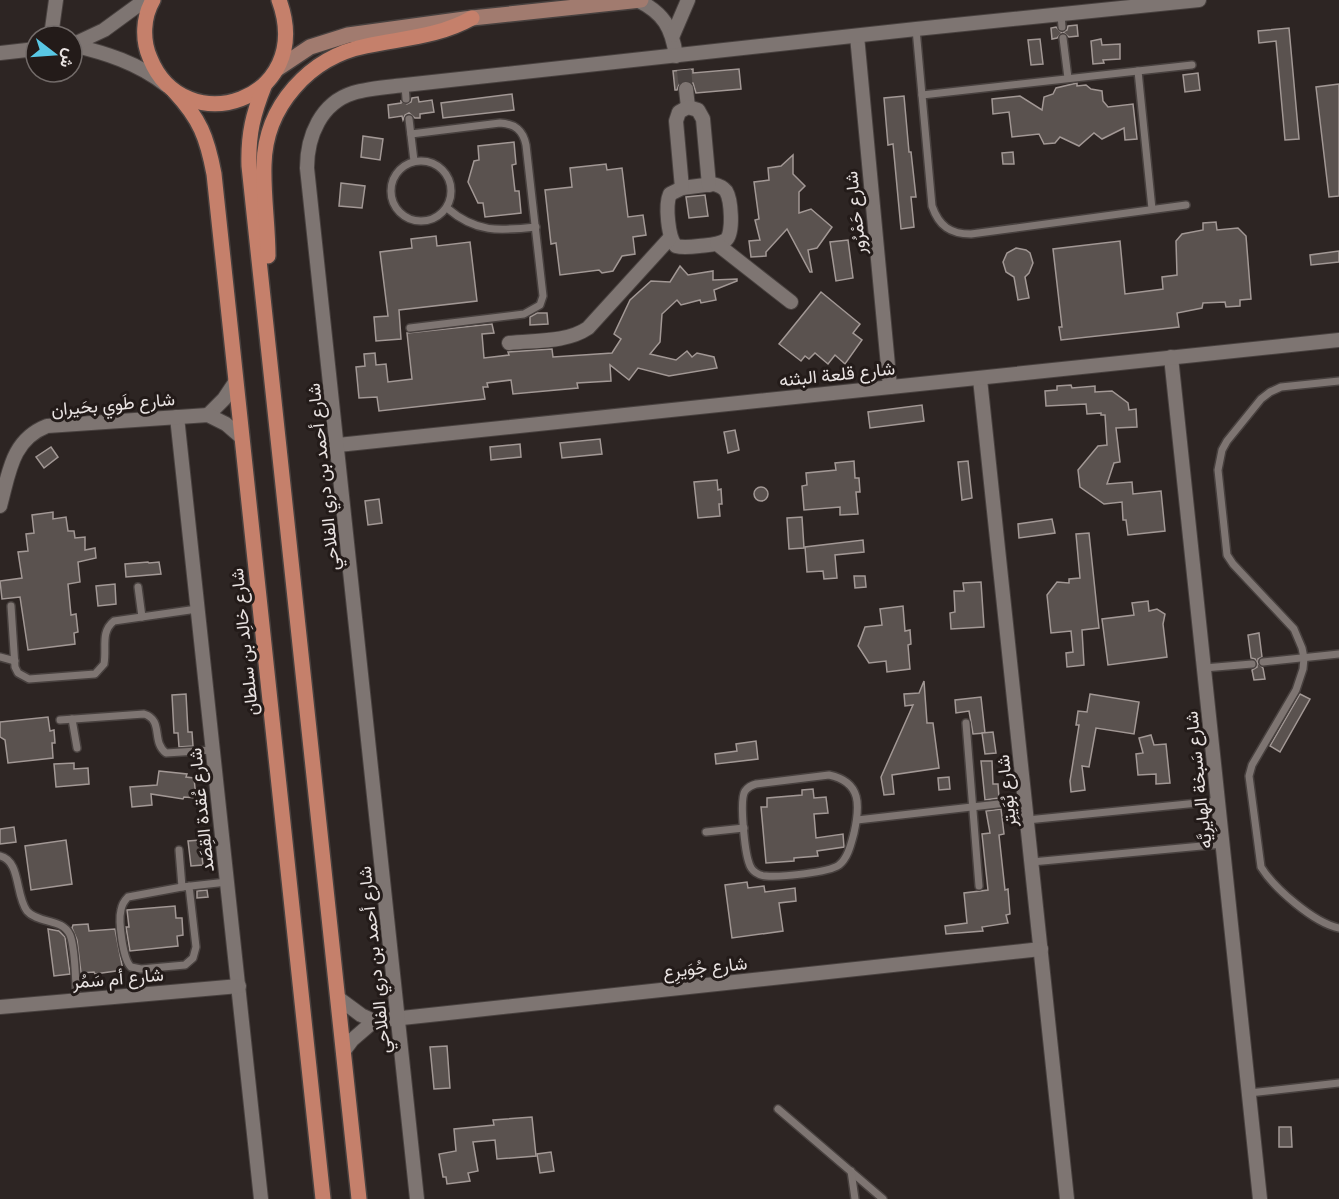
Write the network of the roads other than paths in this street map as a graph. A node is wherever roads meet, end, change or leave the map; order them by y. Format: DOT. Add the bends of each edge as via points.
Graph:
graph roads {
  1 [pos="56,0"];
  2 [pos="146,0"];
  3 [pos="153,0"];
  4 [pos="279,0"];
  5 [pos="639,0"];
  6 [pos="688,0"];
  7 [pos="1199,0"];
  8 [pos="472,18"];
  9 [pos="53,24"];
  10 [pos="916,28"];
  11 [pos="673,35"];
  12 [pos="857,36"];
  13 [pos="1063,38"];
  14 [pos="24,50"];
  15 [pos="0,52"];
  16 [pos="679,55"];
  17 [pos="1192,65"];
  18 [pos="277,69"];
  19 [pos="684,70"];
  20 [pos="1138,71"];
  21 [pos="1068,78"];
  22 [pos="265,84"];
  23 [pos="171,89"];
  24 [pos="686,89"];
  25 [pos="922,95"];
  26 [pos="687,107"];
  27 [pos="409,119"];
  28 [pos="411,134"];
  29 [pos="414,161"];
  30 [pos="709,185"];
  31 [pos="682,188"];
  32 [pos="1186,205"];
  33 [pos="447,208"];
  34 [pos="1152,209"];
  35 [pos="536,226"];
  36 [pos="670,238"];
  37 [pos="717,244"];
  38 [pos="791,302"];
  39 [pos="264,304"];
  40 [pos="410,328"];
  41 [pos="1339,340"];
  42 [pos="509,343"];
  43 [pos="1171,357"];
  44 [pos="980,379"];
  45 [pos="236,381"];
  46 [pos="1339,381"];
  47 [pos="890,387"];
  48 [pos="208,415"];
  49 [pos="177,417"];
  50 [pos="242,437"];
  51 [pos="338,445"];
  52 [pos="0,506"];
  53 [pos="138,587"];
  54 [pos="11,606"];
  55 [pos="199,609"];
  56 [pos="142,616"];
  57 [pos="1339,654"];
  58 [pos="0,657"];
  59 [pos="1304,658"];
  60 [pos="15,661"];
  61 [pos="1263,662"];
  62 [pos="1252,664"];
  63 [pos="1204,668"];
  64 [pos="72,719"];
  65 [pos="60,720"];
  66 [pos="966,723"];
  67 [pos="77,748"];
  68 [pos="213,750"];
  69 [pos="1025,801"];
  70 [pos="1218,801"];
  71 [pos="973,806"];
  72 [pos="857,820"];
  73 [pos="1027,820"];
  74 [pos="744,828"];
  75 [pos="706,832"];
  76 [pos="1222,844"];
  77 [pos="179,850"];
  78 [pos="0,855"];
  79 [pos="1032,862"];
  80 [pos="227,882"];
  81 [pos="979,886"];
  82 [pos="186,887"];
  83 [pos="1339,928"];
  84 [pos="1041,949"];
  85 [pos="239,986"];
  86 [pos="338,998"];
  87 [pos="77,1000"];
  88 [pos="0,1007"];
  89 [pos="398,1018"];
  90 [pos="374,1021"];
  91 [pos="343,1052"];
  92 [pos="1339,1083"];
  93 [pos="1249,1093"];
  94 [pos="778,1109"];
  95 [pos="851,1171"];
  96 [pos="261,1199"];
  97 [pos="323,1199"];
  98 [pos="358,1199"];
  99 [pos="417,1199"];
  100 [pos="855,1199"];
  101 [pos="883,1199"];
  102 [pos="1067,1199"];
  103 [pos="1260,1199"];
  1 -- 9 [label="street"];
  2 -- 23 [label="street" via="104,30 72,45 123,60 154,75"];
  3 -- 23 [label="main road, شارع خالِد بن سلطان" via="144,28 146,49 154,69"];
  4 -- 18 [label="main road" via="287,35"];
  5 -- 8 [label="street"];
  5 -- 11 [label="street" via="658,14"];
  6 -- 11 [label="street"];
  7 -- 10 [label="street, شارع أحمد بن دري الفلاحي" via="1061,21"];
  8 -- 18 [label="street" via="339,37 310,47"];
  8 -- 39 [label="main road" via="441,33 348,50 331,57 288,94 266,145 268,259"];
  10 -- 12 [label="street, شارع أحمد بن دري الفلاحي"];
  10 -- 25 [label="lane"];
  11 -- 16 [label="street"];
  12 -- 16 [label="street, شارع أحمد بن دري الفلاحي"];
  12 -- 47 [label="street, شارع حَمْرُور"];
  13 -- 21 [label="lane"];
  14 -- 15 [label="street"];
  16 -- 19 [label="street"];
  16 -- 51 [label="street, شارع أحمد بن دري الفلاحي" via="406,92 353,93 327,110 310,136 307,168"];
  17 -- 20 [label="lane"];
  18 -- 22 [label="main road"];
  20 -- 21 [label="lane"];
  20 -- 34 [label="lane"];
  21 -- 25 [label="lane"];
  22 -- 23 [label="main road" via="245,98 221,104 196,102"];
  22 -- 39 [label="main road" via="251,123 249,144"];
  23 -- 45 [label="main road, شارع خالِد بن سلطان" via="198,120 211,155"];
  24 -- 26 [label="street"];
  25 -- 34 [label="lane" via="932,207 950,231 971,234"];
  26 -- 30 [label="street" via="701,114"];
  26 -- 31 [label="street" via="679,112 676,121"];
  27 -- 28 [label="lane"];
  28 -- 29 [label="lane"];
  28 -- 35 [label="lane" via="500,123 518,128 526,145"];
  29 -- 33 [label="lane" via="432,162 447,173 451,197"];
  29 -- 33 [label="lane" via="395,175 391,186 396,208 416,221 427,221"];
  30 -- 31 [label="street"];
  30 -- 37 [label="street" via="722,187 728,197 731,231 728,238"];
  31 -- 36 [label="street" via="668,198"];
  32 -- 34 [label="lane"];
  33 -- 35 [label="lane" via="466,222 489,229"];
  35 -- 40 [label="lane" via="543,296 540,305 524,314"];
  36 -- 37 [label="street" via="679,247"];
  36 -- 42 [label="street" via="581,333"];
  37 -- 38 [label="street"];
  39 -- 86 [label="main road"];
  41 -- 43 [label="street, شارع قلعة البثنه"];
  43 -- 44 [label="street, شارع قلعة البثنه"];
  43 -- 63 [label="street, شارع سَبخة الهايرِيَّه"];
  44 -- 47 [label="street, شارع قلعة البثنه"];
  44 -- 69 [label="street, شارع بُوَيتِر"];
  45 -- 48 [label="street"];
  45 -- 50 [label="main road, شارع خالِد بن سلطان"];
  46 -- 59 [label="lane" via="1281,387 1270,392 1227,441 1219,460 1227,555 1294,629"];
  47 -- 51 [label="street, شارع قلعة البثنه"];
  48 -- 49 [label="street, شارع طَوي بحَيران"];
  48 -- 50 [label="street"];
  49 -- 52 [label="street, شارع طَوي بحَيران" via="38,429 17,449"];
  49 -- 55 [label="street, شارع عُقدة القِصَد"];
  50 -- 97 [label="main road, شارع خالِد بن سلطان"];
  51 -- 89 [label="street, شارع أحمد بن دري الفلاحي"];
  53 -- 56 [label="lane"];
  54 -- 60 [label="lane"];
  55 -- 56 [label="lane"];
  55 -- 68 [label="street, شارع عُقدة القِصَد"];
  56 -- 60 [label="lane" via="109,625 104,664 95,674 29,679 18,673"];
  57 -- 59 [label="lane"];
  58 -- 60 [label="lane"];
  59 -- 61 [label="lane"];
  59 -- 83 [label="lane" via="1296,690 1252,765 1250,787 1258,856 1261,867 1275,884 1314,918"];
  62 -- 63 [label="lane"];
  63 -- 70 [label="street, شارع سَبخة الهايرِيَّه"];
  64 -- 65 [label="lane"];
  64 -- 67 [label="lane"];
  64 -- 68 [label="lane" via="144,714 157,725 159,747 166,753"];
  66 -- 71 [label="lane"];
  68 -- 80 [label="street, شارع عُقدة القِصَد"];
  69 -- 71 [label="lane"];
  69 -- 73 [label="street, شارع بُوَيتِر"];
  70 -- 73 [label="lane"];
  70 -- 76 [label="street, شارع سَبخة الهايرِيَّه"];
  71 -- 72 [label="lane"];
  71 -- 81 [label="lane"];
  72 -- 74 [label="lane" via="849,850 838,866 767,876 756,873 749,864"];
  72 -- 74 [label="lane" via="859,807 853,789 838,777 829,776 750,786 742,797"];
  73 -- 79 [label="street, شارع بُوَيتِر"];
  74 -- 75 [label="lane"];
  76 -- 79 [label="lane"];
  76 -- 93 [label="street, شارع سَبخة الهايرِيَّه"];
  77 -- 82 [label="lane"];
  78 -- 87 [label="lane" via="13,866 28,911 61,925 69,934"];
  79 -- 84 [label="street, شارع بُوَيتِر"];
  80 -- 82 [label="lane"];
  80 -- 85 [label="street, شارع عُقدة القِصَد"];
  82 -- 82 [label="lane" via="128,897 123,902 120,915 125,959 131,967 185,965 194,958 196,947"];
  84 -- 89 [label="street, شارع جُوَيرِع"];
  84 -- 102 [label="street, شارع بُوَيتِر"];
  85 -- 87 [label="street, شارع أم سَمُر"];
  85 -- 96 [label="street, شارع عُقدة القِصَد"];
  86 -- 90 [label="street"];
  86 -- 91 [label="main road"];
  87 -- 88 [label="street, شارع أم سَمُر"];
  89 -- 90 [label="street, شارع جُوَيرِع"];
  89 -- 99 [label="street, شارع أحمد بن دري الفلاحي"];
  90 -- 91 [label="street"];
  91 -- 98 [label="main road"];
  92 -- 93 [label="lane"];
  93 -- 103 [label="street, شارع سَبخة الهايرِيَّه"];
  94 -- 95 [label="lane"];
  95 -- 100 [label="lane"];
  95 -- 101 [label="lane"];
}
